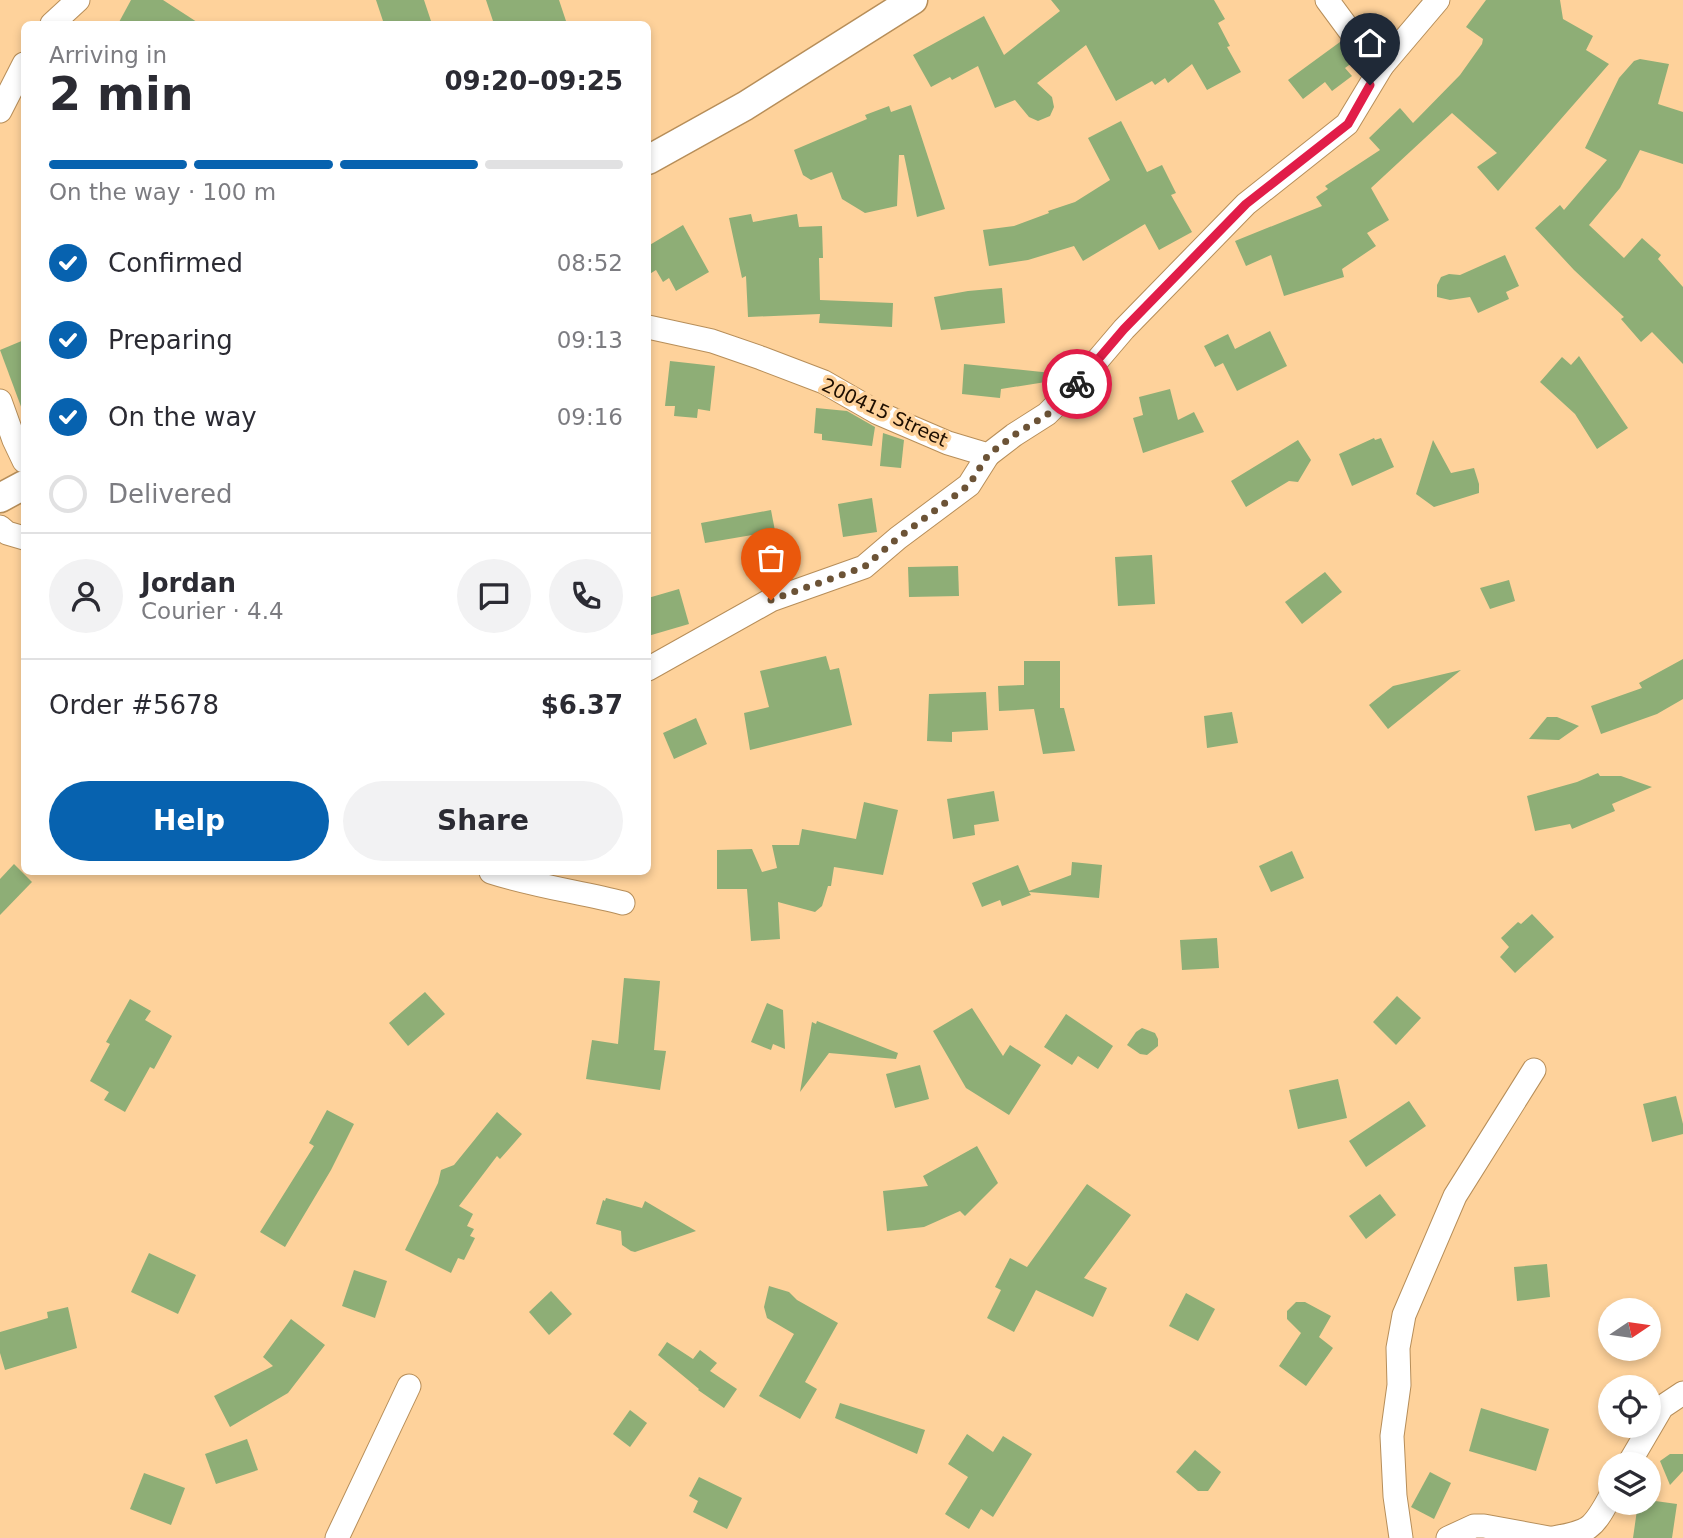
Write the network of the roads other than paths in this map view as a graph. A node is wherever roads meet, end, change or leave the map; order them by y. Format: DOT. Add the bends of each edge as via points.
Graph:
graph roads {
  1 [pos="78,0"];
  2 [pos="913,0"];
  3 [pos="1327,0"];
  4 [pos="1438,0"];
  5 [pos="55,21"];
  6 [pos="1382,66"];
  7 [pos="21,70"];
  8 [pos="0,111"];
  9 [pos="651,158"];
  10 [pos="651,328"];
  11 [pos="0,401"];
  12 [pos="21,455"];
  13 [pos="988,455"];
  14 [pos="21,487"];
  15 [pos="0,498"];
  16 [pos="0,527"];
  17 [pos="21,537"];
  18 [pos="651,666"];
  19 [pos="500,875"];
  20 [pos="623,903"];
  21 [pos="1534,1070"];
  22 [pos="409,1386"];
  23 [pos="1683,1393"];
  24 [pos="1636,1452"];
  25 [pos="1600,1515"];
  26 [pos="337,1538"];
  27 [pos="1401,1538"];
  28 [pos="1448,1538"];
  29 [pos="1551,1538"];
  1 -- 5 [label="street"];
  2 -- 9 [label="street" via="745,106"];
  3 -- 6 [label="street"];
  4 -- 6 [label="street"];
  6 -- 13 [label="street" via="1348,124 1246,204 1047,415"];
  7 -- 8 [label="street"];
  10 -- 13 [label="street, 200415 Street" via="761,358 824,382 878,413 947,443"];
  11 -- 12 [label="street"];
  13 -- 18 [label="street" via="969,485 864,567 771,600"];
  14 -- 15 [label="street"];
  16 -- 17 [label="street"];
  19 -- 20 [label="street"];
  21 -- 27 [label="street" via="1455,1196 1404,1315 1392,1436"];
  22 -- 26 [label="street"];
  23 -- 24 [label="street" via="1662,1407"];
  25 -- 29 [label="street" via="1580,1533"];
  28 -- 29 [label="street" via="1484,1526"];
}
